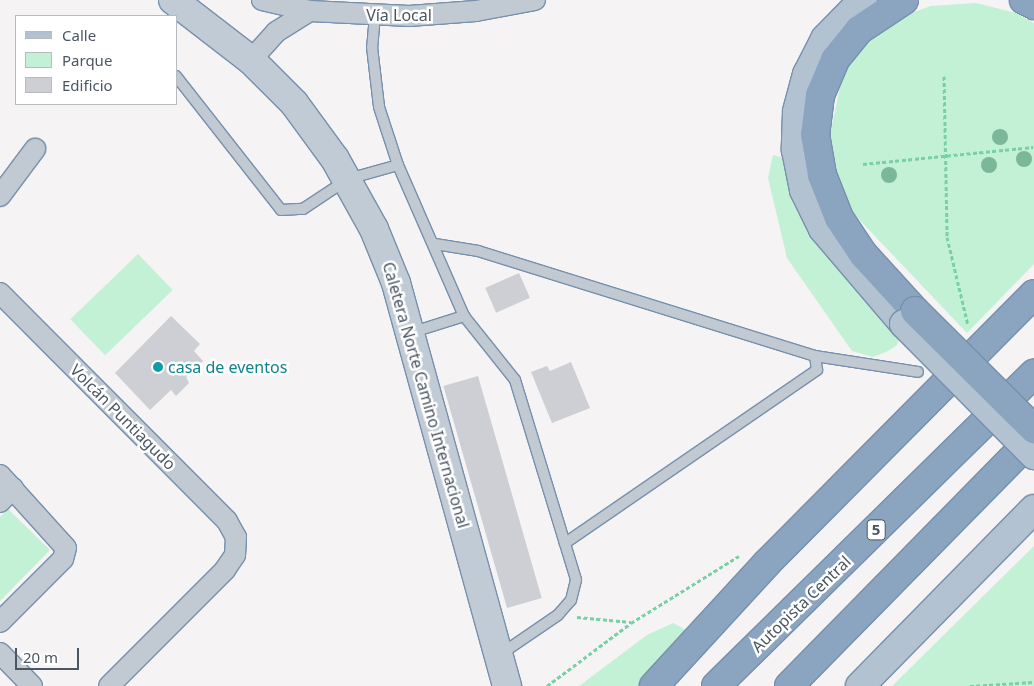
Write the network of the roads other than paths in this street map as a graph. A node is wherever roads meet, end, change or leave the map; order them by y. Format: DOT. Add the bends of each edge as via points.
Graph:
graph roads {
  1 [pos="173,0"];
  2 [pos="262,0"];
  3 [pos="536,0"];
  4 [pos="863,0"];
  5 [pos="904,0"];
  6 [pos="1024,0"];
  7 [pos="1034,6"];
  8 [pos="310,11"];
  9 [pos="375,16"];
  10 [pos="251,60"];
  11 [pos="178,79"];
  12 [pos="35,149"];
  13 [pos="398,165"];
  14 [pos="348,179"];
  15 [pos="0,196"];
  16 [pos="435,244"];
  17 [pos="1034,294"];
  18 [pos="3,301"];
  19 [pos="464,316"];
  20 [pos="909,318"];
  21 [pos="410,334"];
  22 [pos="815,356"];
  23 [pos="918,372"];
  24 [pos="1034,373"];
  25 [pos="1034,429"];
  26 [pos="1034,437"];
  27 [pos="1034,455"];
  28 [pos="4,488"];
  29 [pos="1034,509"];
  30 [pos="565,543"];
  31 [pos="0,622"];
  32 [pos="0,653"];
  33 [pos="501,654"];
  34 [pos="32,686"];
  35 [pos="109,686"];
  36 [pos="507,686"];
  37 [pos="654,686"];
  38 [pos="716,686"];
  39 [pos="789,686"];
  40 [pos="860,686"];
  1 -- 10 [label="street, Caletera Norte Camino Internacional"];
  2 -- 8 [label="street, Vía Local"];
  3 -- 9 [label="street, Vía Local" via="442,15"];
  4 -- 20 [label="main road" via="825,39 806,74 797,112 796,150 804,190 823,229"];
  5 -- 20 [label="highway" via="858,30 835,60 820,95 815,134 822,175 839,218"];
  6 -- 7 [label="highway"];
  8 -- 9 [label="street, Vía Local"];
  8 -- 10 [label="street" via="276,32"];
  9 -- 13 [label="lane" via="372,47 379,107"];
  10 -- 14 [label="street, Caletera Norte Camino Internacional" via="308,120"];
  11 -- 14 [label="lane" via="281,210 303,209"];
  12 -- 15 [label="street"];
  13 -- 14 [label="lane"];
  13 -- 16 [label="lane"];
  14 -- 21 [label="street, Caletera Norte Camino Internacional" via="385,256"];
  16 -- 19 [label="lane"];
  16 -- 22 [label="lane" via="478,251"];
  17 -- 37 [label="highway" via="766,564"];
  18 -- 35 [label="street, Volcán Puntiagudo" via="227,520 236,546 225,570"];
  19 -- 21 [label="lane"];
  19 -- 30 [label="lane" via="515,380"];
  20 -- 25 [label="highway, bridge"];
  20 -- 27 [label="main road, bridge"];
  21 -- 33 [label="street, Caletera Norte Camino Internacional"];
  22 -- 23 [label="lane"];
  22 -- 30 [label="lane" via="817,370"];
  24 -- 38 [label="highway, Autopista Central / 5"];
  26 -- 39 [label="highway"];
  28 -- 31 [label="street" via="66,548 63,559"];
  29 -- 40 [label="main road"];
  30 -- 33 [label="lane" via="576,580 571,600 558,615"];
  32 -- 34 [label="street"];
  33 -- 36 [label="street, Caletera Norte Camino Internacional"];
}
